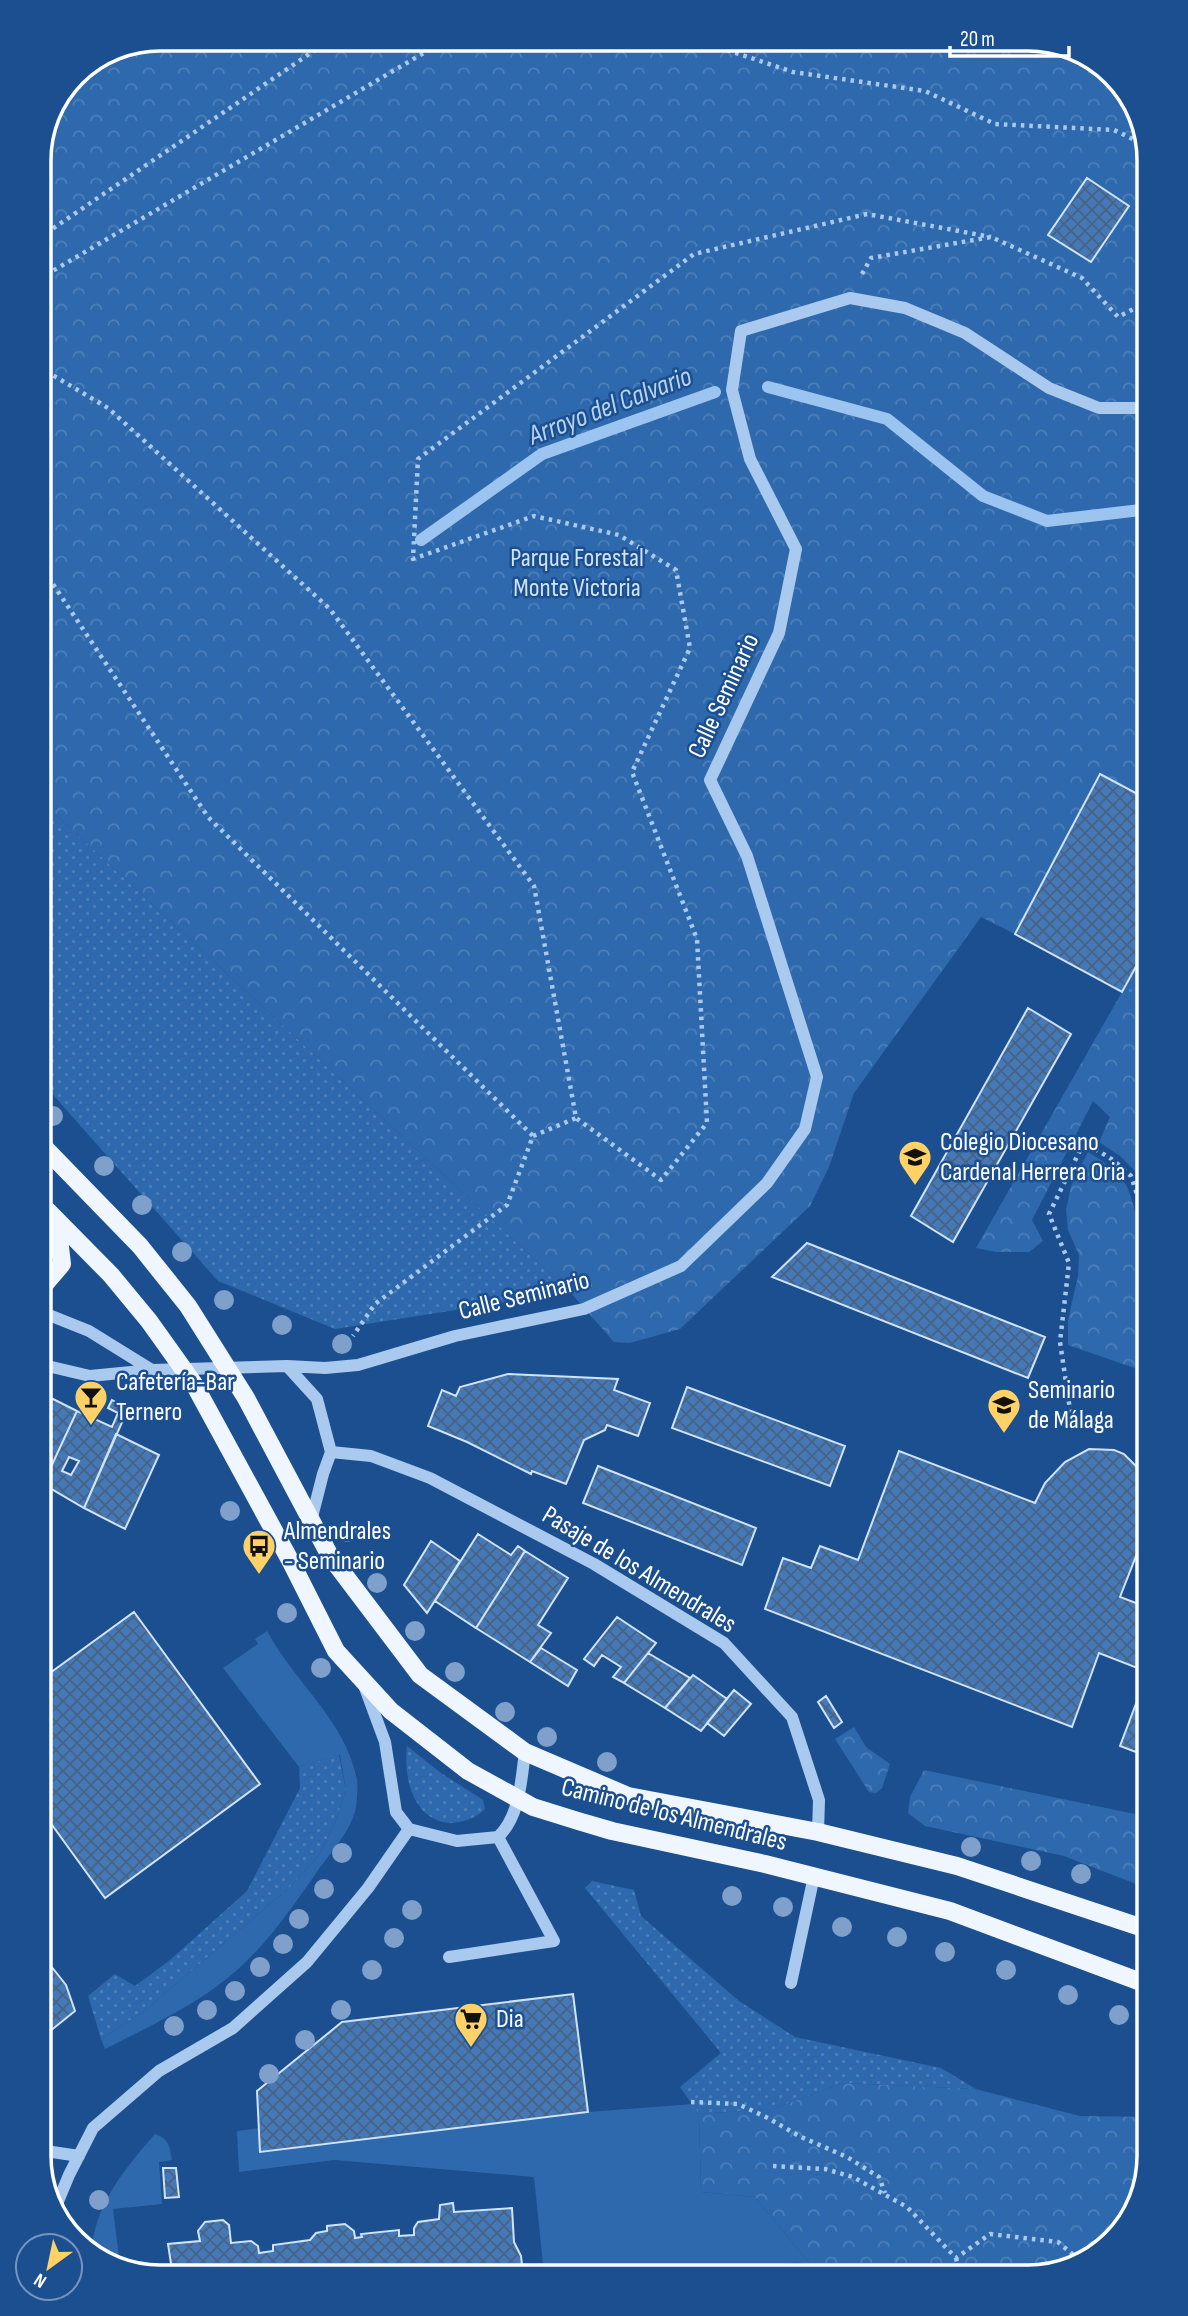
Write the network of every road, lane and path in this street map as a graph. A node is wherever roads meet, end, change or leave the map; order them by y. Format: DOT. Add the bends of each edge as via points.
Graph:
graph roads {
  1 [pos="314,51"];
  2 [pos="427,51"];
  3 [pos="731,51"];
  4 [pos="1135,140"];
  5 [pos="51,230"];
  6 [pos="991,237"];
  7 [pos="51,272"];
  8 [pos="850,299"];
  9 [pos="1137,308"];
  10 [pos="51,374"];
  11 [pos="1137,408"];
  12 [pos="51,581"];
  13 [pos="576,1118"];
  14 [pos="533,1136"];
  15 [pos="51,1154"];
  16 [pos="1137,1194"];
  17 [pos="51,1215"];
  18 [pos="57,1222"];
  19 [pos="51,1277"];
  20 [pos="51,1316"];
  21 [pos="353,1335"];
  22 [pos="287,1366"];
  23 [pos="51,1367"];
  24 [pos="229,1368"];
  25 [pos="152,1370"];
  26 [pos="183,1370"];
  27 [pos="1073,1430"];
  28 [pos="331,1452"];
  29 [pos="311,1521"];
  30 [pos="363,1681"];
  31 [pos="525,1752"];
  32 [pos="518,1799"];
  33 [pos="409,1829"];
  34 [pos="818,1832"];
  35 [pos="498,1837"];
  36 [pos="814,1876"];
  37 [pos="1137,1926"];
  38 [pos="449,1957"];
  39 [pos="1137,1980"];
  40 [pos="791,1983"];
  41 [pos="691,2102"];
  42 [pos="51,2152"];
  43 [pos="79,2156"];
  44 [pos="773,2166"];
  45 [pos="886,2195"];
  46 [pos="59,2199"];
  47 [pos="1074,2255"];
  48 [pos="956,2258"];
  49 [pos="958,2265"];
  1 -- 5 [label="path"];
  2 -- 7 [label="path"];
  3 -- 4 [label="path" via="793,72 925,91 995,124 1114,130"];
  6 -- 8 [label="path" via="871,258"];
  6 -- 9 [label="path" via="1082,278 1118,317"];
  6 -- 13 [label="path" via="867,214 694,254 418,459 413,559 534,516 619,535 676,570 691,648 632,772 696,939 707,1123 661,1180"];
  8 -- 11 [label="street, Calle Seminario" via="905,308 965,333 1049,388 1099,408"];
  8 -- 22 [label="street, Calle Seminario" via="741,331 732,390 735,402 750,459 796,549 779,633 710,780 747,856 817,1077 805,1129 767,1183 681,1266 584,1309 455,1336 358,1365"];
  10 -- 13 [label="path" via="108,408 330,609 534,886"];
  12 -- 14 [label="path" via="208,817"];
  13 -- 14 [label="path"];
  14 -- 21 [label="path" via="507,1205 375,1304"];
  15 -- 24 [label="main road, Camino de los Almendrales" via="141,1246"];
  16 -- 27 [label="path" via="1131,1176 1084,1142 1049,1214 1069,1263 1060,1342"];
  17 -- 18 [label="main road, Camino de los Almendrales"];
  18 -- 19 [label="main road" via="62,1264"];
  18 -- 26 [label="main road, Camino de los Almendrales" via="111,1275"];
  20 -- 25 [label="street" via="89,1331"];
  22 -- 24 [label="street"];
  22 -- 28 [label="street" via="317,1399"];
  23 -- 25 [label="street" via="90,1376"];
  24 -- 26 [label="street"];
  24 -- 29 [label="main road, Camino de los Almendrales"];
  25 -- 26 [label="street"];
  26 -- 30 [label="main road, Camino de los Almendrales" via="253,1491 335,1651"];
  28 -- 29 [label="street"];
  28 -- 34 [label="street, Pasaje de los Almendrales" via="371,1456 430,1478 594,1563 724,1643 792,1717 819,1800"];
  29 -- 31 [label="main road, Camino de los Almendrales" via="330,1556 420,1675"];
  30 -- 32 [label="main road, Camino de los Almendrales" via="391,1711 468,1771"];
  30 -- 33 [label="street" via="385,1742 396,1812"];
  31 -- 32 [label="street"];
  31 -- 34 [label="main road, Camino de los Almendrales" via="628,1796"];
  32 -- 35 [label="street" via="507,1829"];
  32 -- 36 [label="main road, Camino de los Almendrales" via="612,1831"];
  33 -- 35 [label="street" via="457,1840"];
  33 -- 43 [label="street" via="307,1962 233,2028 159,2071 93,2128"];
  34 -- 37 [label="main road, Camino de los Almendrales" via="957,1866"];
  35 -- 38 [label="street" via="554,1941"];
  36 -- 39 [label="main road, Camino de los Almendrales" via="950,1911"];
  36 -- 40 [label="street"];
  41 -- 45 [label="path" via="738,2104 768,2118 879,2178"];
  42 -- 43 [label="street"];
  43 -- 46 [label="street"];
  44 -- 45 [label="path" via="825,2169 853,2177"];
  45 -- 48 [label="path" via="908,2207"];
  47 -- 48 [label="path" via="1058,2242 990,2234"];
  48 -- 49 [label="path"];
}
